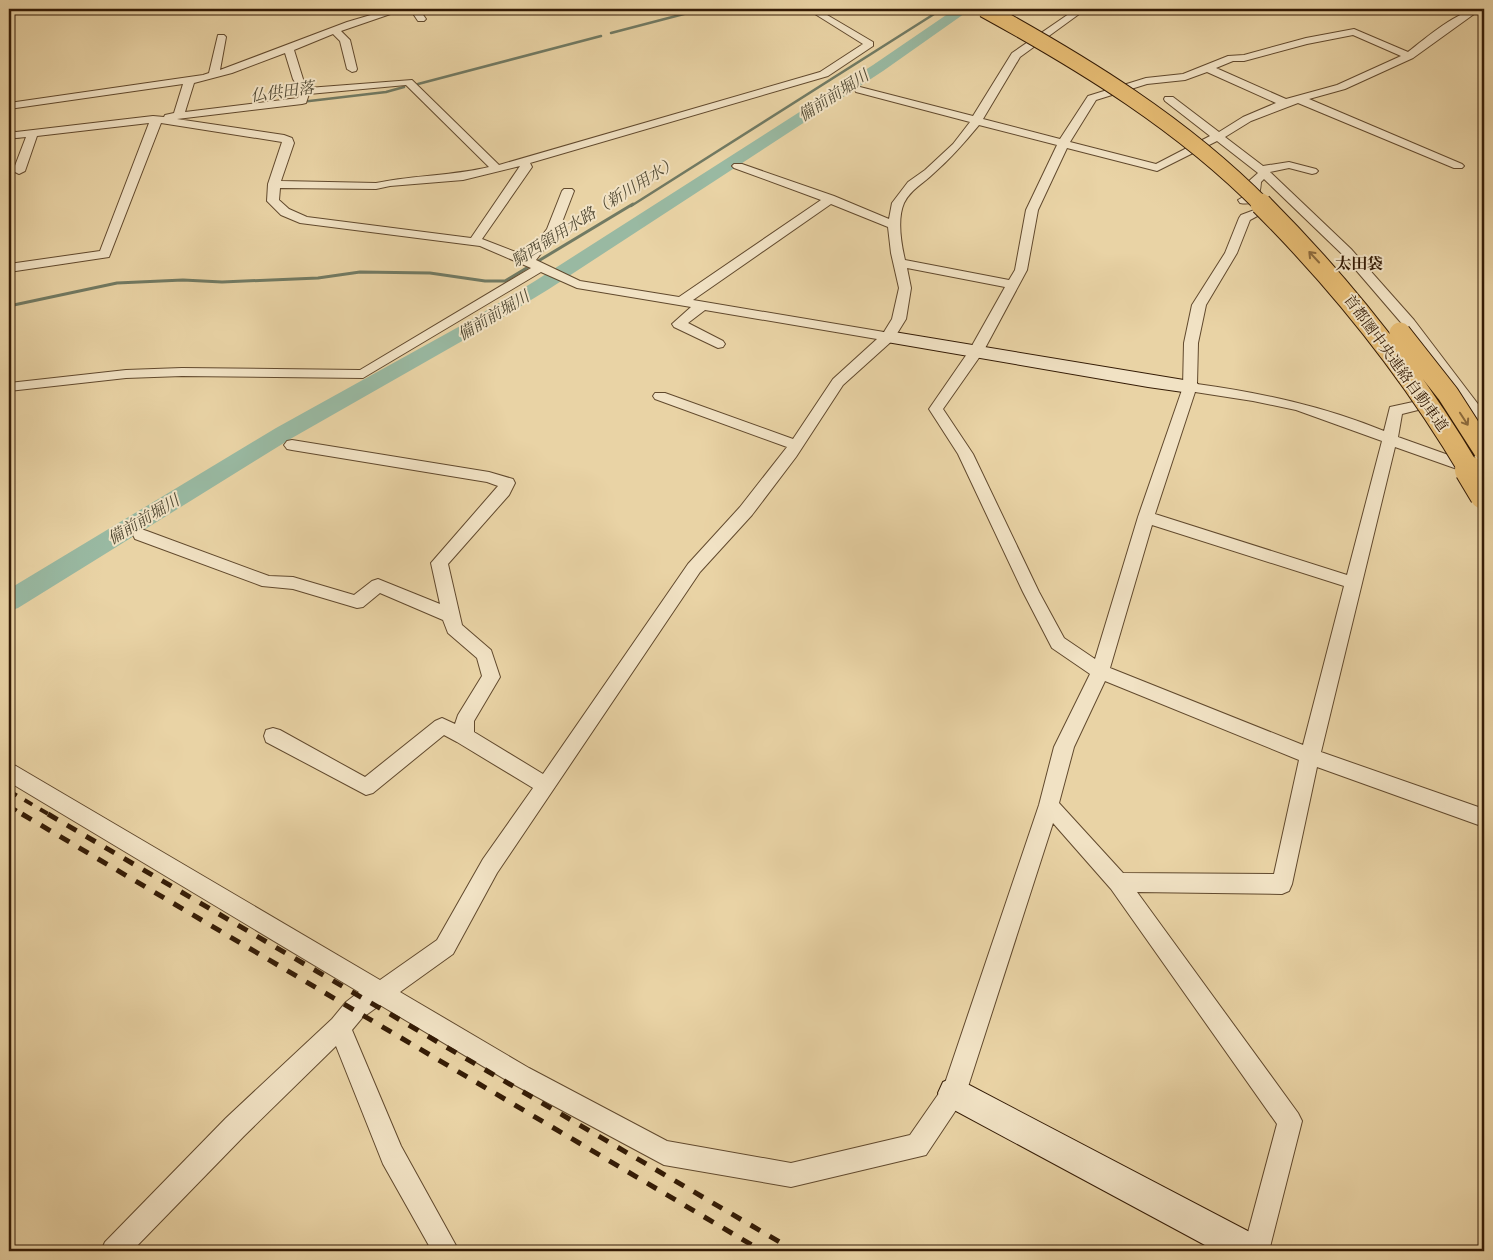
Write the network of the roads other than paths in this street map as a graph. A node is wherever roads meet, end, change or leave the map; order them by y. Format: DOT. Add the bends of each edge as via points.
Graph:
graph roads {
  1 [pos="400,9"];
  2 [pos="414,9"];
  3 [pos="810,9"];
  4 [pos="984,9"];
  5 [pos="1000,9"];
  6 [pos="1082,9"];
  7 [pos="1477,9"];
  8 [pos="421,19"];
  9 [pos="334,31"];
  10 [pos="221,37"];
  11 [pos="289,49"];
  12 [pos="1409,56"];
  13 [pos="1208,68"];
  14 [pos="352,69"];
  15 [pos="214,75"];
  16 [pos="189,81"];
  17 [pos="1146,81"];
  18 [pos="1130,86"];
  19 [pos="860,90"];
  20 [pos="305,92"];
  21 [pos="1161,94"];
  22 [pos="1301,100"];
  23 [pos="1285,103"];
  24 [pos="9,106"];
  25 [pos="179,115"];
  26 [pos="155,120"];
  27 [pos="976,121"];
  28 [pos="33,133"];
  29 [pos="11,135"];
  30 [pos="1219,136"];
  31 [pos="1064,144"];
  32 [pos="524,161"];
  33 [pos="738,166"];
  34 [pos="1458,166"];
  35 [pos="497,169"];
  36 [pos="19,171"];
  37 [pos="1312,171"];
  38 [pos="1263,172"];
  39 [pos="274,184"];
  40 [pos="568,192"];
  41 [pos="830,198"];
  42 [pos="1244,200"];
  43 [pos="1257,213"];
  44 [pos="894,225"];
  45 [pos="474,242"];
  46 [pos="535,264"];
  47 [pos="899,264"];
  48 [pos="9,268"];
  49 [pos="1013,284"];
  50 [pos="680,303"];
  51 [pos="702,306"];
  52 [pos="888,337"];
  53 [pos="718,344"];
  54 [pos="976,352"];
  55 [pos="1438,360"];
  56 [pos="1386,362"];
  57 [pos="9,387"];
  58 [pos="1190,387"];
  59 [pos="660,396"];
  60 [pos="1413,407"];
  61 [pos="1484,422"];
  62 [pos="1390,438"];
  63 [pos="292,445"];
  64 [pos="796,445"];
  65 [pos="1484,450"];
  66 [pos="1484,474"];
  67 [pos="1484,495"];
  68 [pos="1146,518"];
  69 [pos="141,535"];
  70 [pos="1354,583"];
  71 [pos="452,616"];
  72 [pos="1100,672"];
  73 [pos="273,736"];
  74 [pos="464,736"];
  75 [pos="1310,756"];
  76 [pos="9,772"];
  77 [pos="546,786"];
  78 [pos="1049,805"];
  79 [pos="1484,818"];
  80 [pos="1118,882"];
  81 [pos="382,992"];
  82 [pos="340,1027"];
  83 [pos="954,1093"];
  84 [pos="114,1251"];
  85 [pos="446,1251"];
  86 [pos="1251,1251"];
  87 [pos="1256,1251"];
  1 -- 9 [label="street"];
  2 -- 8 [label="street"];
  3 -- 32 [label="street" via="870,44 824,74"];
  67 -- 4 [label="highway, 首都圏中央連絡自動車道, one-way, bridge" via="1424,396 1376,331 1321,264 1280,221 1204,152 1130,96"];
  5 -- 65 [label="highway, 首都圏中央連絡自動車道, one-way, bridge" via="1143,93 1253,178 1342,265 1399,331 1448,394"];
  6 -- 27 [label="street" via="1016,55"];
  7 -- 12 [label="street"];
  9 -- 11 [label="street"];
  9 -- 14 [label="street" via="345,40"];
  10 -- 15 [label="street"];
  11 -- 15 [label="street"];
  11 -- 20 [label="street"];
  12 -- 13 [label="street" via="1354,32 1244,58 1232,58"];
  12 -- 22 [label="street" via="1373,74"];
  13 -- 17 [label="street" via="1185,77"];
  13 -- 23 [label="street"];
  15 -- 16 [label="street"];
  16 -- 24 [label="street"];
  16 -- 25 [label="street"];
  17 -- 18 [label="street"];
  17 -- 21 [label="street" via="1182,94"];
  18 -- 21 [label="street"];
  18 -- 31 [label="street" via="1092,98"];
  19 -- 27 [label="street"];
  20 -- 25 [label="street" via="302,101"];
  20 -- 35 [label="street" via="408,82"];
  21 -- 30 [label="street"];
  22 -- 23 [label="street"];
  22 -- 34 [label="street"];
  23 -- 30 [label="street" via="1247,119"];
  25 -- 26 [label="street"];
  26 -- 28 [label="street"];
  26 -- 39 [label="street" via="288,140"];
  26 -- 48 [label="street" via="105,254"];
  27 -- 31 [label="street"];
  27 -- 44 [label="street" via="957,146 912,184 898,203"];
  28 -- 29 [label="street"];
  28 -- 36 [label="street"];
  30 -- 31 [label="street" via="1157,168"];
  30 -- 38 [label="street"];
  31 -- 49 [label="street" via="1032,210 1021,270"];
  32 -- 35 [label="street"];
  32 -- 45 [label="street" via="526,167"];
  33 -- 41 [label="street"];
  35 -- 39 [label="street" via="463,177 376,186"];
  37 -- 38 [label="street" via="1289,165"];
  38 -- 42 [label="street" via="1255,181 1254,195"];
  38 -- 55 [label="street" via="1365,270"];
  39 -- 45 [label="street" via="273,201 285,212 304,220"];
  40 -- 46 [label="street"];
  41 -- 44 [label="street"];
  41 -- 50 [label="street"];
  43 -- 58 [label="street" via="1245,218 1231,253 1199,305 1191,343"];
  44 -- 47 [label="street"];
  45 -- 46 [label="street"];
  46 -- 50 [label="street" via="565,279"];
  46 -- 57 [label="street" via="363,374 126,374"];
  47 -- 49 [label="street"];
  47 -- 52 [label="street" via="905,288 899,319"];
  49 -- 54 [label="street"];
  50 -- 51 [label="street"];
  51 -- 52 [label="street"];
  51 -- 53 [label="street" via="679,324"];
  52 -- 54 [label="street"];
  52 -- 64 [label="street" via="838,382"];
  54 -- 58 [label="street"];
  54 -- 72 [label="street" via="936,409 964,454 1058,643"];
  55 -- 56 [label="street"];
  55 -- 61 [label="street"];
  58 -- 62 [label="street" via="1313,410"];
  58 -- 68 [label="street"];
  59 -- 64 [label="street"];
  60 -- 62 [label="street" via="1395,410"];
  62 -- 66 [label="street"];
  62 -- 70 [label="street"];
  63 -- 71 [label="street" via="488,477 507,484 439,563"];
  64 -- 77 [label="street" via="746,511 694,568"];
  68 -- 70 [label="street"];
  68 -- 72 [label="street"];
  69 -- 71 [label="street" via="268,582 293,583 357,602 378,585"];
  70 -- 75 [label="street"];
  71 -- 74 [label="street" via="454,628 485,655 491,677 465,720"];
  72 -- 75 [label="street"];
  72 -- 78 [label="street" via="1064,747"];
  73 -- 74 [label="street" via="366,788 442,726"];
  74 -- 77 [label="street"];
  75 -- 79 [label="street"];
  75 -- 80 [label="street" via="1282,884"];
  76 -- 81 [label="street"];
  77 -- 81 [label="street" via="490,866 445,947"];
  78 -- 80 [label="street"];
  78 -- 83 [label="street"];
  80 -- 87 [label="street" via="1290,1121"];
  81 -- 82 [label="street" via="360,1005"];
  81 -- 83 [label="street" via="521,1076 664,1153 791,1175 917,1146"];
  82 -- 84 [label="street" via="235,1127"];
  82 -- 85 [label="street" via="392,1155"];
  83 -- 86 [label="street"];
}
